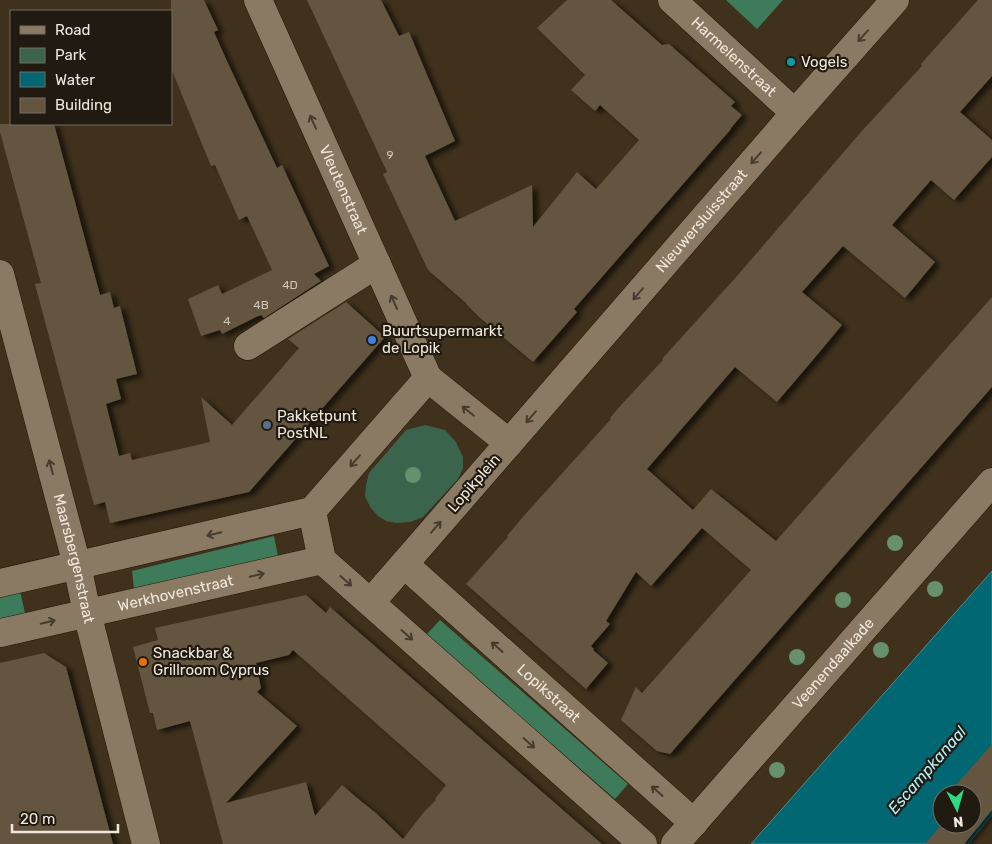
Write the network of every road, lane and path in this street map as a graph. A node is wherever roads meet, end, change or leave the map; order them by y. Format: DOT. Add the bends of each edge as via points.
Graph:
graph roads {
  1 [pos="258,0"];
  2 [pos="672,0"];
  3 [pos="895,0"];
  4 [pos="795,113"];
  5 [pos="377,264"];
  6 [pos="0,274"];
  7 [pos="248,346"];
  8 [pos="428,378"];
  9 [pos="509,443"];
  10 [pos="992,482"];
  11 [pos="312,511"];
  12 [pos="322,560"];
  13 [pos="404,564"];
  14 [pos="77,565"];
  15 [pos="0,583"];
  16 [pos="371,602"];
  17 [pos="87,613"];
  18 [pos="0,633"];
  19 [pos="694,823"];
  20 [pos="146,844"];
  21 [pos="643,844"];
  22 [pos="675,844"];
  5 -- 1 [label="street, Vleutenstraat, one-way"];
  2 -- 4 [label="street, Harmelenstraat"];
  3 -- 4 [label="street, Nieuwersluisstraat, one-way"];
  4 -- 9 [label="street, Nieuwersluisstraat, one-way"];
  5 -- 7 [label="street"];
  8 -- 5 [label="street, Vleutenstraat, one-way"];
  14 -- 6 [label="street, Maarsbergenstraat, one-way"];
  9 -- 8 [label="street, Lopikplein, one-way"];
  8 -- 11 [label="street, one-way"];
  13 -- 9 [label="street, Lopikplein, one-way"];
  10 -- 19 [label="street, Veenendaalkade"];
  11 -- 12 [label="street"];
  11 -- 14 [label="street, one-way"];
  12 -- 16 [label="street, one-way"];
  17 -- 12 [label="street, Werkhovenstraat, one-way"];
  13 -- 16 [label="street, Lopikplein"];
  19 -- 13 [label="street, Lopikstraat, one-way"];
  14 -- 15 [label="street"];
  14 -- 17 [label="street, Maarsbergenstraat"];
  16 -- 21 [label="street, one-way"];
  18 -- 17 [label="street, Werkhovenstraat, one-way"];
  17 -- 20 [label="street, Maarsbergenstraat"];
  19 -- 22 [label="street, Veenendaalkade"];
}
